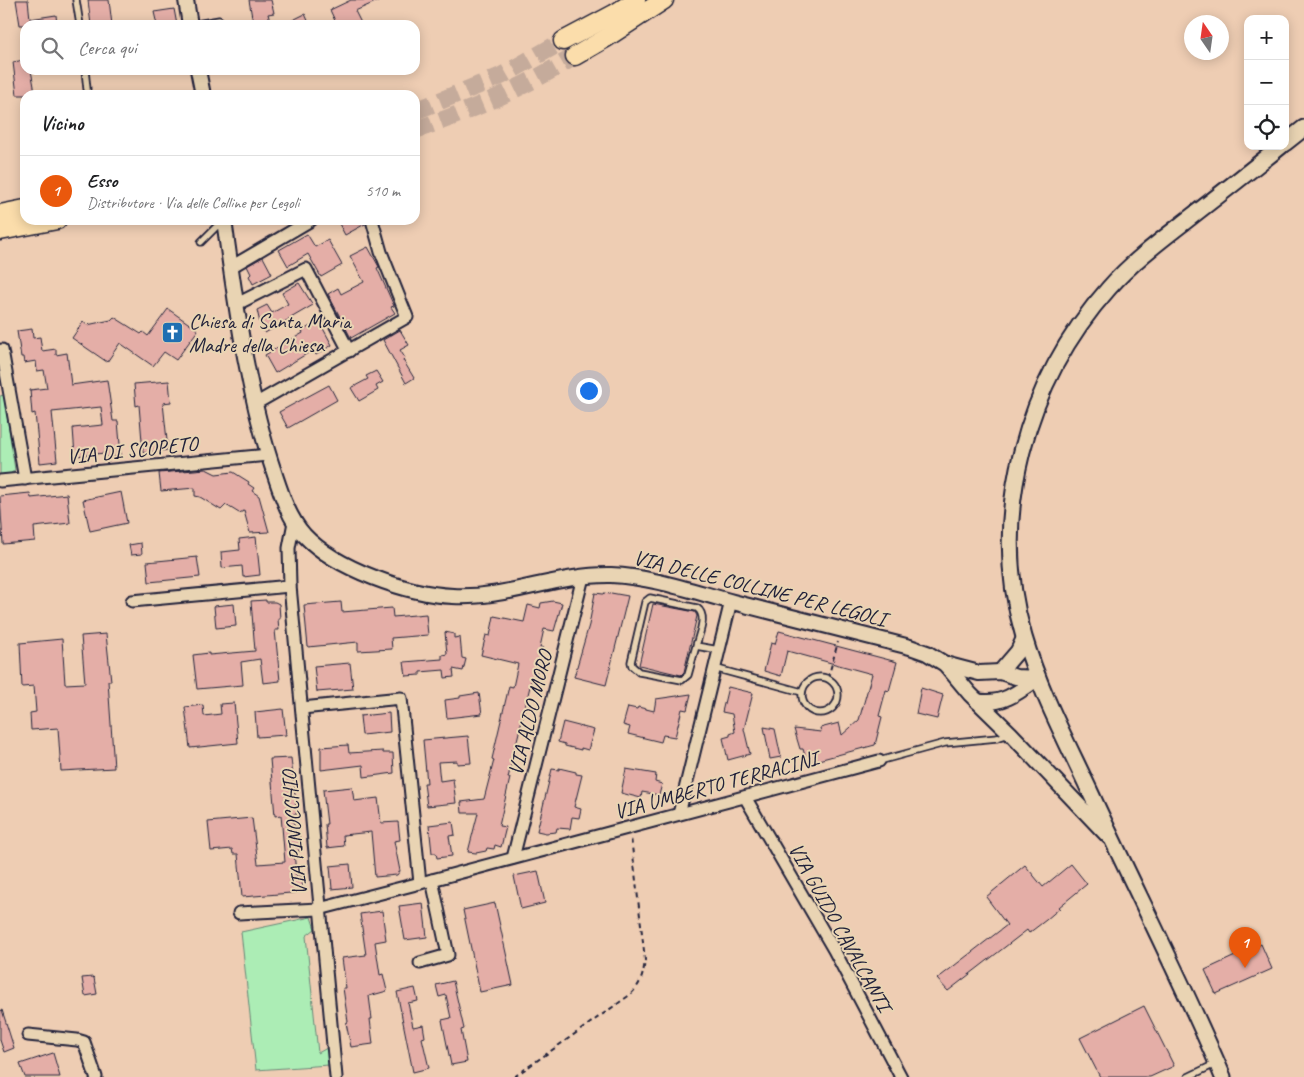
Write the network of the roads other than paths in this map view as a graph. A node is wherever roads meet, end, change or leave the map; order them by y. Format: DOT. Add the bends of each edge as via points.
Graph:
graph roads {
  1 [pos="76,0"];
  2 [pos="186,0"];
  3 [pos="636,0"];
  4 [pos="664,0"];
  5 [pos="79,20"];
  6 [pos="190,20"];
  7 [pos="563,41"];
  8 [pos="574,56"];
  9 [pos="86,75"];
  10 [pos="199,75"];
  11 [pos="87,89"];
  12 [pos="202,90"];
  13 [pos="1304,128"];
  14 [pos="1289,140"];
  15 [pos="1276,150"];
  16 [pos="20,209"];
  17 [pos="0,214"];
  18 [pos="31,225"];
  19 [pos="218,225"];
  20 [pos="224,225"];
  21 [pos="302,225"];
  22 [pos="373,225"];
  23 [pos="0,231"];
  24 [pos="201,242"];
  25 [pos="231,267"];
  26 [pos="236,304"];
  27 [pos="2,350"];
  28 [pos="349,351"];
  29 [pos="255,404"];
  30 [pos="268,455"];
  31 [pos="25,479"];
  32 [pos="0,481"];
  33 [pos="294,522"];
  34 [pos="583,577"];
  35 [pos="290,586"];
  36 [pos="132,601"];
  37 [pos="731,601"];
  38 [pos="1024,638"];
  39 [pos="696,646"];
  40 [pos="719,650"];
  41 [pos="945,664"];
  42 [pos="714,668"];
  43 [pos="1000,672"];
  44 [pos="1038,678"];
  45 [pos="802,692"];
  46 [pos="977,701"];
  47 [pos="302,708"];
  48 [pos="1011,734"];
  49 [pos="879,761"];
  50 [pos="745,797"];
  51 [pos="680,814"];
  52 [pos="1113,841"];
  53 [pos="514,858"];
  54 [pos="432,880"];
  55 [pos="420,883"];
  56 [pos="320,909"];
  57 [pos="238,913"];
  58 [pos="420,963"];
  59 [pos="28,1035"];
  60 [pos="1220,1070"];
  61 [pos="96,1077"];
  62 [pos="336,1077"];
  63 [pos="901,1077"];
  64 [pos="1188,1077"];
  1 -- 5 [label="lane"];
  2 -- 6 [label="street"];
  3 -- 7 [label="highway"];
  4 -- 8 [label="highway"];
  9 -- 11 [label="lane"];
  10 -- 12 [label="street"];
  13 -- 14 [label="main road"];
  15 -- 38 [label="main road" via="1123,274 1069,341 1051,372 1024,441 1012,512 1011,566"];
  16 -- 17 [label="highway"];
  18 -- 23 [label="highway"];
  19 -- 24 [label="lane"];
  20 -- 25 [label="street, VIA DELLE COLLINE PER LEGOLI"];
  21 -- 25 [label="street"];
  22 -- 28 [label="street" via="407,317"];
  25 -- 26 [label="street, VIA DELLE COLLINE PER LEGOLI"];
  26 -- 28 [label="street" via="306,269"];
  26 -- 29 [label="street, VIA DELLE COLLINE PER LEGOLI"];
  27 -- 31 [label="street"];
  28 -- 29 [label="street"];
  29 -- 30 [label="street, VIA DELLE COLLINE PER LEGOLI"];
  30 -- 31 [label="street, VIA DI SCOPETO"];
  30 -- 33 [label="street, VIA DELLE COLLINE PER LEGOLI"];
  31 -- 32 [label="street, VIA DI SCOPETO"];
  33 -- 34 [label="street, VIA DELLE COLLINE PER LEGOLI" via="304,535 347,566 435,595 486,595"];
  33 -- 35 [label="street, VIA PINOCCHIO" via="289,548"];
  34 -- 37 [label="street, VIA DELLE COLLINE PER LEGOLI" via="611,575 648,579"];
  34 -- 53 [label="street, VIA ALDO MORO"];
  35 -- 36 [label="street"];
  35 -- 47 [label="street, VIA PINOCCHIO"];
  37 -- 40 [label="street"];
  37 -- 41 [label="street, VIA DELLE COLLINE PER LEGOLI" via="910,647"];
  38 -- 43 [label="street" via="1018,651"];
  38 -- 44 [label="main road"];
  39 -- 39 [label="lane" via="703,617 700,611 691,606 650,598 645,602 632,666 639,672 682,680 688,675"];
  39 -- 40 [label="lane"];
  40 -- 42 [label="street"];
  41 -- 43 [label="street" via="979,673"];
  41 -- 46 [label="street"];
  42 -- 45 [label="lane"];
  42 -- 51 [label="street"];
  43 -- 44 [label="street"];
  44 -- 46 [label="street" via="1000,701"];
  44 -- 52 [label="main road"];
  45 -- 45 [label="lane" via="812,679 828,678 836,686 838,697 828,711 817,713 807,708"];
  46 -- 48 [label="street"];
  47 -- 55 [label="street" via="401,698"];
  47 -- 56 [label="street, VIA PINOCCHIO"];
  48 -- 49 [label="lane, VIA UMBERTO TERRACINI" via="945,743"];
  48 -- 52 [label="street"];
  49 -- 50 [label="street, VIA UMBERTO TERRACINI"];
  50 -- 51 [label="street, VIA UMBERTO TERRACINI"];
  50 -- 63 [label="street, VIA GUIDO CAVALCANTI" via="834,950"];
  51 -- 53 [label="street, VIA UMBERTO TERRACINI"];
  52 -- 60 [label="main road"];
  53 -- 54 [label="street, VIA UMBERTO TERRACINI"];
  54 -- 55 [label="street, VIA UMBERTO TERRACINI"];
  54 -- 58 [label="street" via="448,955"];
  55 -- 56 [label="street, VIA UMBERTO TERRACINI"];
  56 -- 57 [label="street, VIA UMBERTO TERRACINI"];
  56 -- 62 [label="street, VIA PINOCCHIO"];
  59 -- 61 [label="street" via="84,1042"];
  60 -- 64 [label="lane"];
}
